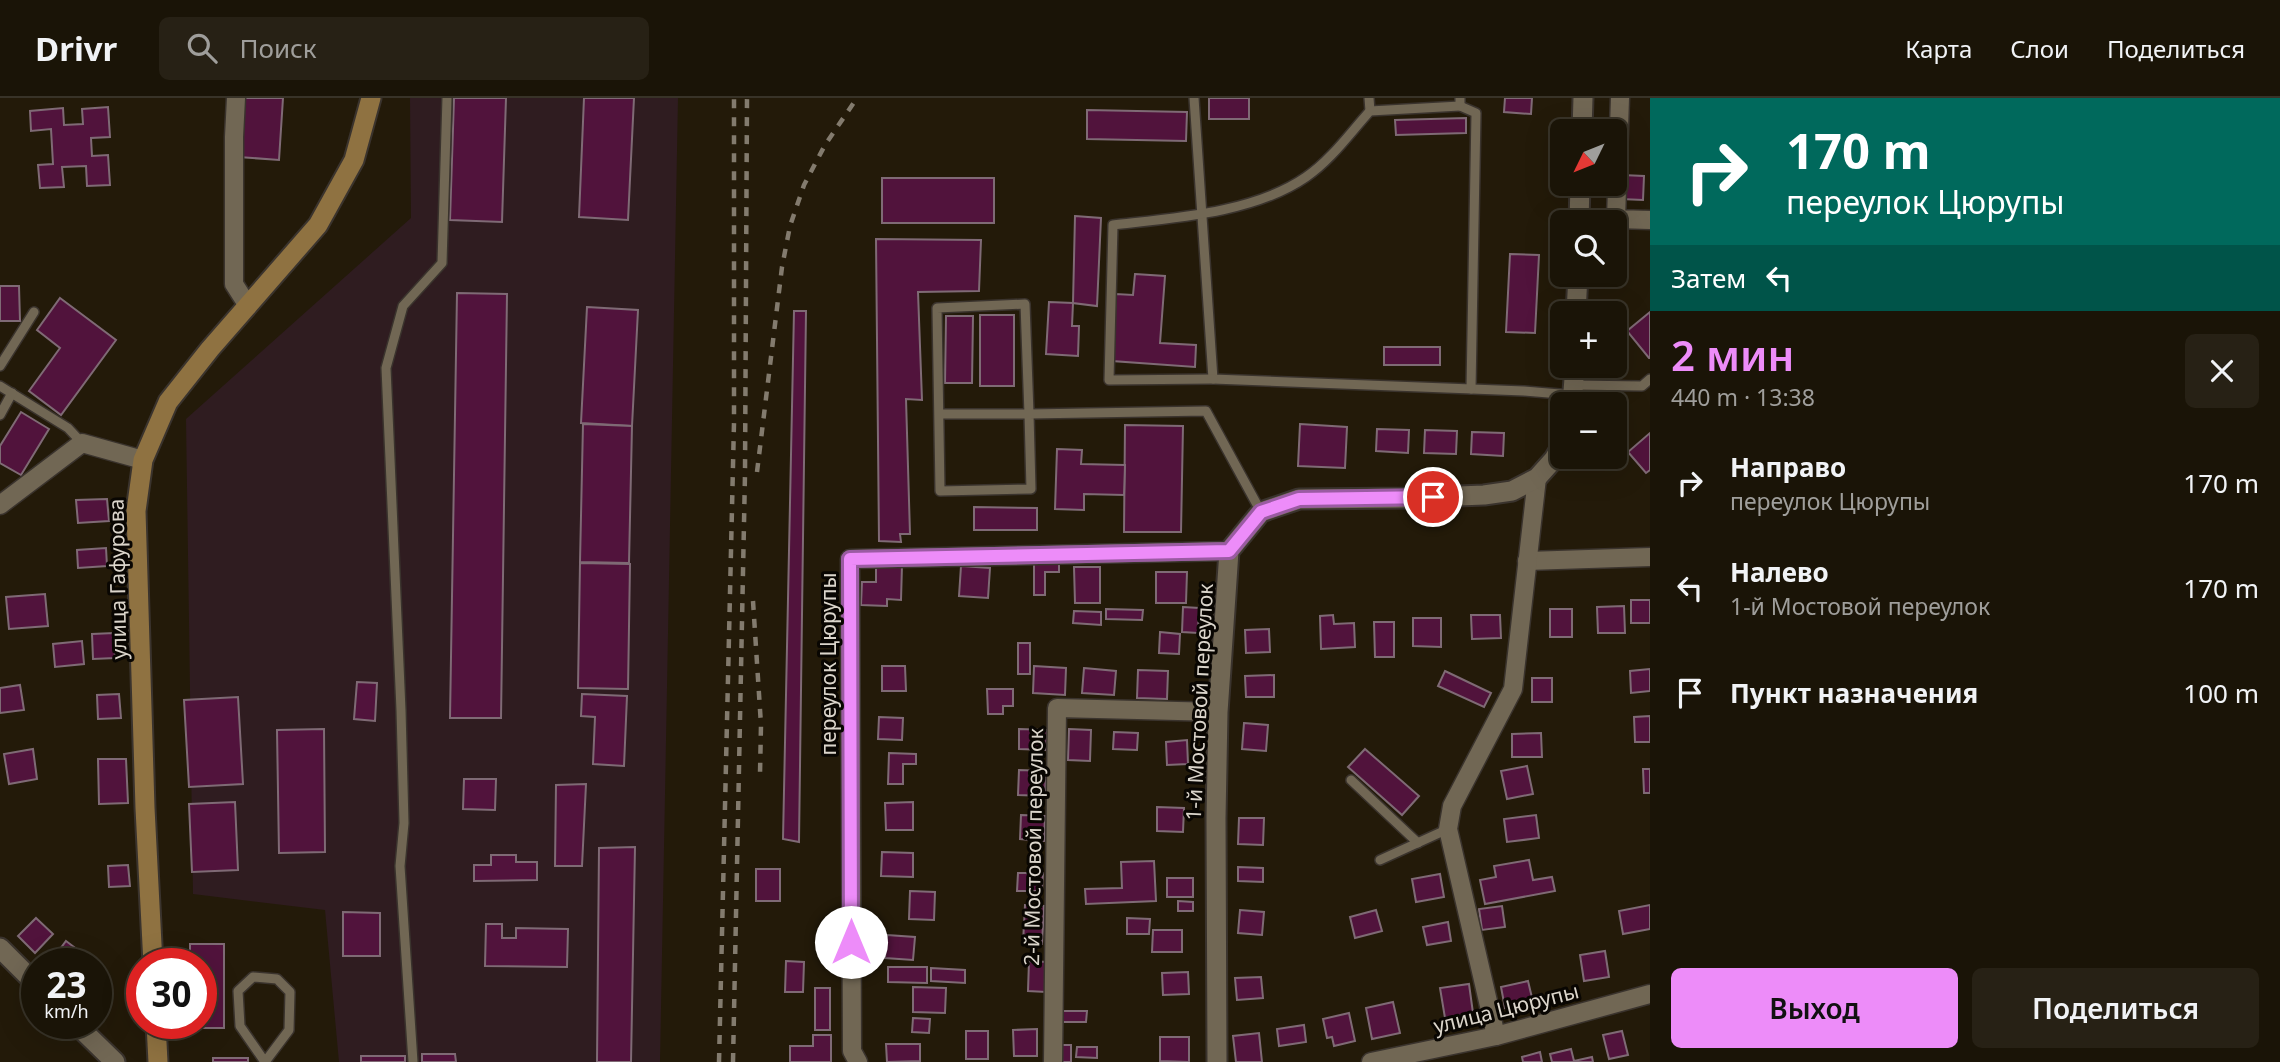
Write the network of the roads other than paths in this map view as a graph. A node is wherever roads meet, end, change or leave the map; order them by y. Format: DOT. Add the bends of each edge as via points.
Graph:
graph roads {
  1 [pos="236,98"];
  2 [pos="370,98"];
  3 [pos="447,98"];
  4 [pos="1194,98"];
  5 [pos="1369,98"];
  6 [pos="1583,98"];
  7 [pos="1620,98"];
  8 [pos="1460,102"];
  9 [pos="1370,111"];
  10 [pos="1582,119"];
  11 [pos="1204,214"];
  12 [pos="1650,220"];
  13 [pos="248,306"];
  14 [pos="34,312"];
  15 [pos="0,366"];
  16 [pos="1213,379"];
  17 [pos="1650,379"];
  18 [pos="0,386"];
  19 [pos="1574,388"];
  20 [pos="1471,389"];
  21 [pos="12,393"];
  22 [pos="939,414"];
  23 [pos="1029,414"];
  24 [pos="0,415"];
  25 [pos="82,443"];
  26 [pos="143,460"];
  27 [pos="1550,463"];
  28 [pos="1537,478"];
  29 [pos="0,505"];
  30 [pos="1261,512"];
  31 [pos="1229,551"];
  32 [pos="1650,557"];
  33 [pos="1527,561"];
  34 [pos="1218,712"];
  35 [pos="1351,780"];
  36 [pos="1448,828"];
  37 [pos="1418,842"];
  38 [pos="1380,860"];
  39 [pos="0,948"];
  40 [pos="152,948"];
  41 [pos="21,969"];
  42 [pos="1650,994"];
  43 [pos="1496,1036"];
  44 [pos="91,1039"];
  45 [pos="157,1039"];
  46 [pos="115,1062"];
  47 [pos="158,1062"];
  48 [pos="265,1062"];
  49 [pos="413,1062"];
  50 [pos="858,1062"];
  51 [pos="1053,1062"];
  52 [pos="1217,1062"];
  53 [pos="1371,1062"];
  1 -- 13 [label="street" via="234,284"];
  2 -- 13 [label="main road, улица Гафурова" via="354,160 318,225"];
  3 -- 49 [label="lane" via="442,263 403,306 386,368 401,710 404,824 400,866"];
  4 -- 11 [label="lane"];
  5 -- 9 [label="lane"];
  6 -- 10 [label="street"];
  7 -- 12 [label="street" via="1616,219"];
  8 -- 9 [label="lane"];
  8 -- 20 [label="lane" via="1476,113"];
  9 -- 11 [label="lane" via="1305,177 1259,200"];
  11 -- 16 [label="lane"];
  11 -- 16 [label="lane" via="1113,225 1109,380"];
  13 -- 26 [label="main road, улица Гафурова" via="168,402"];
  14 -- 15 [label="lane"];
  16 -- 20 [label="lane"];
  17 -- 19 [label="lane" via="1642,386"];
  18 -- 21 [label="lane"];
  19 -- 20 [label="lane"];
  21 -- 24 [label="lane"];
  21 -- 25 [label="lane" via="68,428"];
  22 -- 23 [label="lane"];
  22 -- 23 [label="lane" via="940,491 1031,489"];
  22 -- 23 [label="lane" via="937,308 1025,304"];
  23 -- 30 [label="lane" via="1206,411"];
  25 -- 26 [label="street"];
  25 -- 29 [label="street"];
  26 -- 40 [label="main road, улица Гафурова" via="136,511"];
  27 -- 28 [label="street"];
  28 -- 30 [label="street" via="1512,492 1299,499"];
  28 -- 33 [label="street"];
  30 -- 31 [label="street"];
  31 -- 34 [label="street, 1-й Мостовой переулок"];
  31 -- 50 [label="street, переулок Цюрупы" via="850,559 852,1051"];
  32 -- 33 [label="street"];
  33 -- 36 [label="street" via="1513,689 1452,806"];
  34 -- 51 [label="street, 2-й Мостовой переулок" via="1058,708"];
  34 -- 52 [label="street, 1-й Мостовой переулок"];
  35 -- 37 [label="lane"];
  36 -- 37 [label="lane"];
  36 -- 43 [label="street"];
  37 -- 38 [label="lane"];
  39 -- 41 [label="street"];
  42 -- 43 [label="street, улица Цюрупы"];
  43 -- 53 [label="street, улица Цюрупы"];
  44 -- 46 [label="street"];
  45 -- 47 [label="main road"];
  48 -- 48 [label="lane" via="289,1030 290,992 277,979 253,978 238,991 240,1026"];
}
